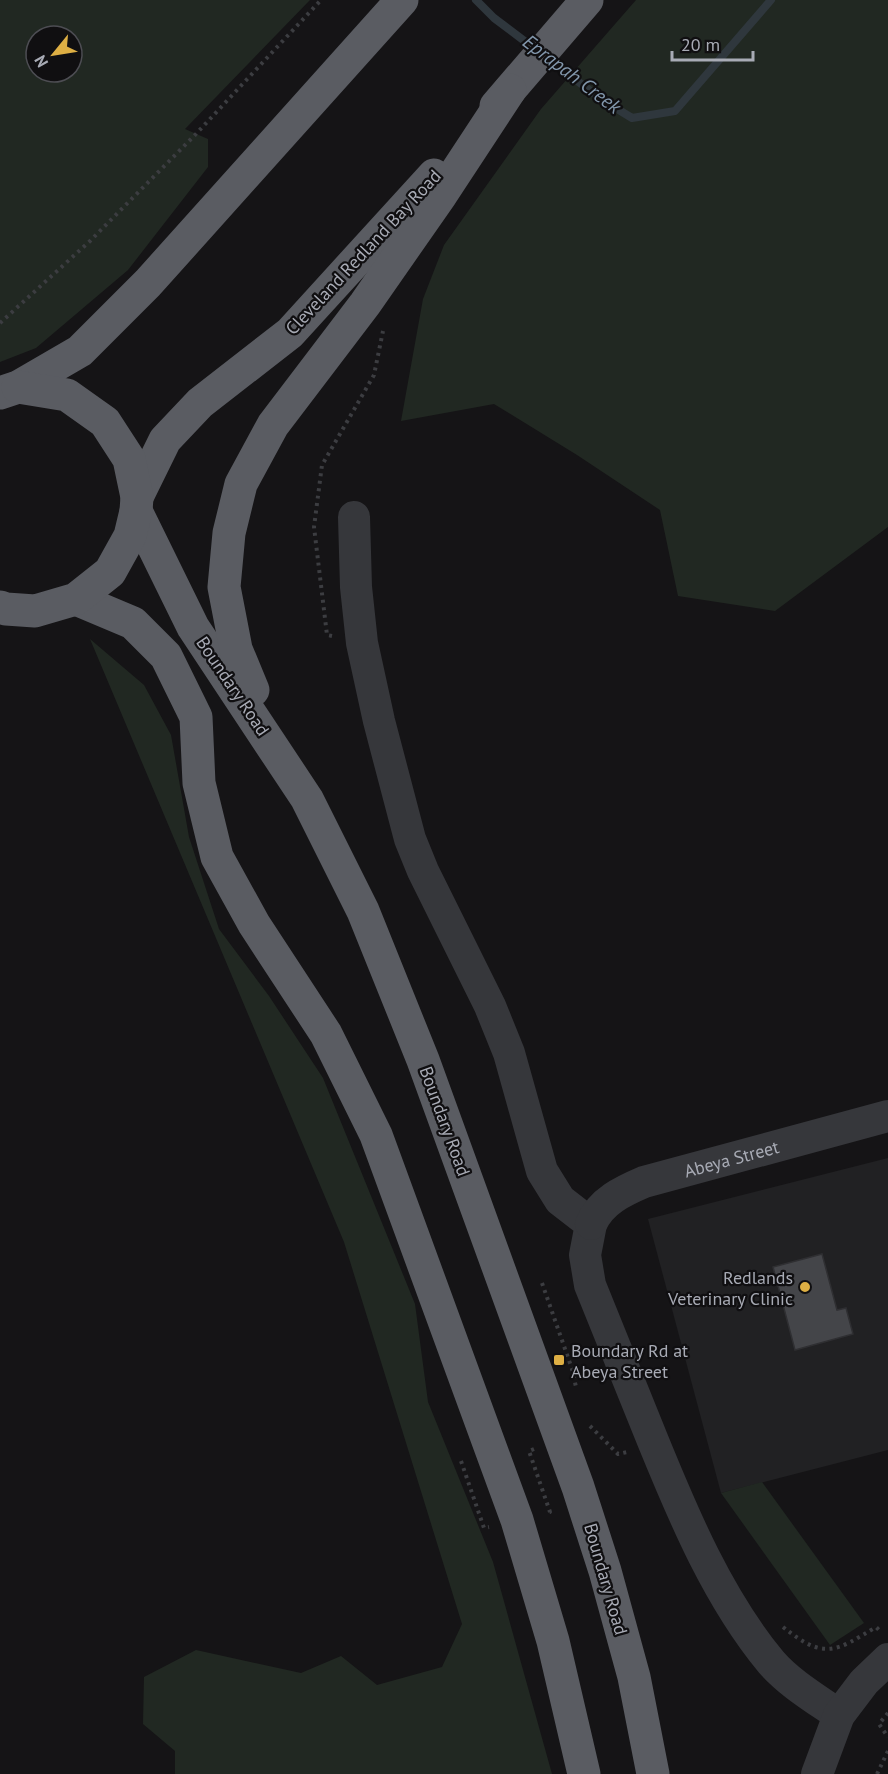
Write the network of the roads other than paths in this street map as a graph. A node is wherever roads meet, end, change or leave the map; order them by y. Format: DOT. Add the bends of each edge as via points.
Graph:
graph roads {
  1 [pos="587,0"];
  2 [pos="401,1"];
  3 [pos="428,196"];
  4 [pos="9,390"];
  5 [pos="136,504"];
  6 [pos="354,517"];
  7 [pos="76,599"];
  8 [pos="2,610"];
  9 [pos="282,761"];
  10 [pos="888,1116"];
  11 [pos="591,1224"];
  12 [pos="888,1659"];
  13 [pos="839,1715"];
  14 [pos="584,1774"];
  15 [pos="654,1774"];
  16 [pos="817,1774"];
  1 -- 3 [label="highway, Cleveland Redland Bay Road" via="510,90"];
  2 -- 4 [label="highway, Cleveland Redland Bay Road" via="148,283 80,351"];
  3 -- 5 [label="highway, Cleveland Redland Bay Road" via="290,333 200,403 165,440"];
  3 -- 9 [label="highway" via="375,313 273,425 241,484 228,533 224,587 236,649"];
  4 -- 5 [label="highway, Cleveland Redland Bay Road" via="67,395 105,422 129,459"];
  5 -- 7 [label="highway, Cleveland Redland Bay Road" via="130,537 110,572"];
  5 -- 9 [label="highway, Boundary Road" via="193,627"];
  6 -- 11 [label="street" via="362,643 411,839 494,1016 542,1171 560,1200"];
  7 -- 8 [label="highway, Cleveland Redland Bay Road" via="35,611"];
  7 -- 14 [label="highway" via="133,623 166,656 196,717 199,783 217,856 254,924 326,1034 376,1135 517,1520 553,1641"];
  9 -- 15 [label="highway, Boundary Road" via="347,875 423,1060 605,1571 634,1677"];
  10 -- 11 [label="street, Abeya Street" via="644,1182 610,1199"];
  11 -- 13 [label="street" via="585,1255 590,1285 681,1509 709,1567 772,1663"];
  12 -- 13 [label="street"];
  13 -- 16 [label="street"];
}
